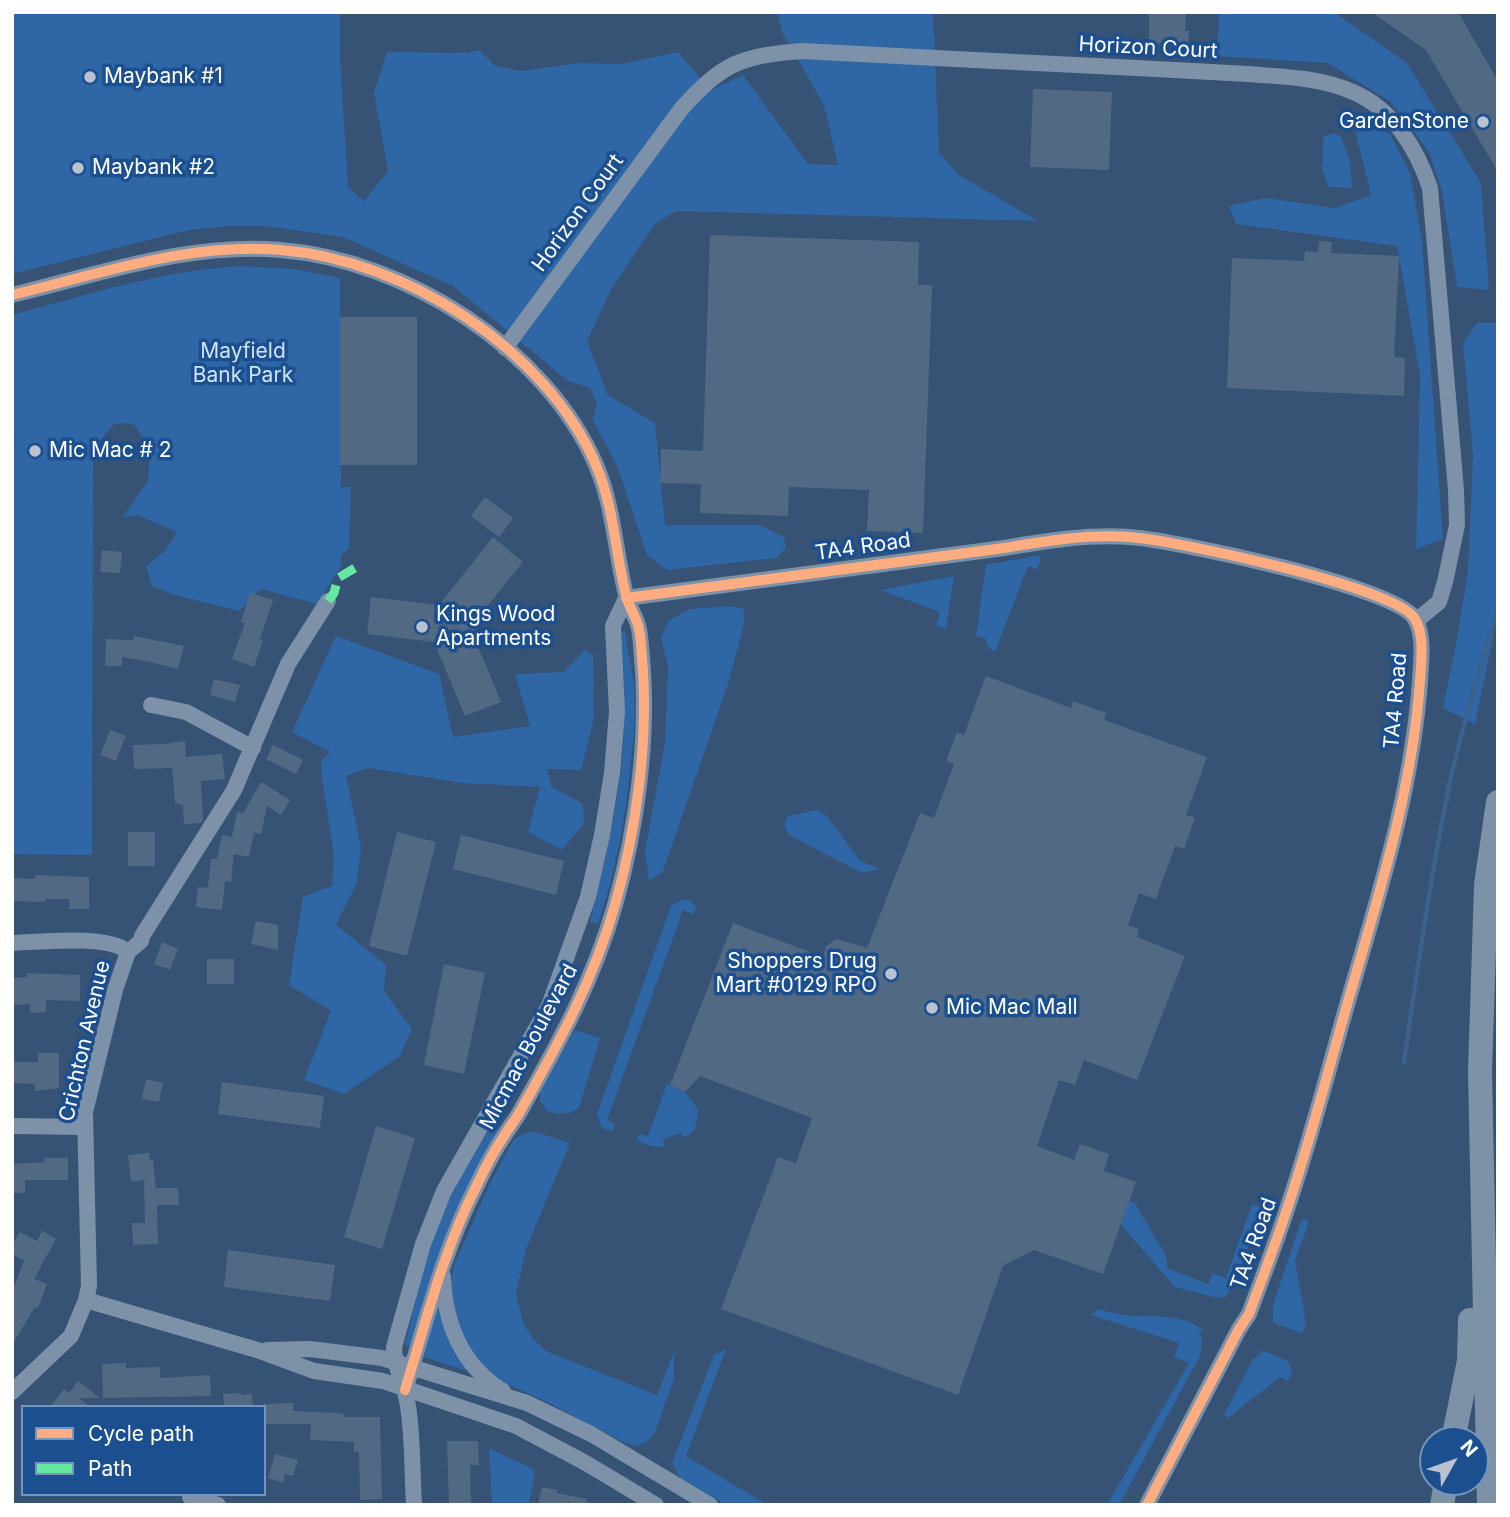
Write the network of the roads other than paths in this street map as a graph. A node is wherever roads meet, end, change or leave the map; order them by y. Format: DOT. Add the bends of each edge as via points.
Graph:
graph roads {
  1 [pos="12,295"];
  2 [pos="505,348"];
  3 [pos="626,598"];
  4 [pos="328,601"];
  5 [pos="1416,621"];
  6 [pos="151,705"];
  7 [pos="253,748"];
  8 [pos="1498,802"];
  9 [pos="12,943"];
  10 [pos="128,952"];
  11 [pos="1482,988"];
  12 [pos="12,1126"];
  13 [pos="84,1127"];
  14 [pos="443,1267"];
  15 [pos="86,1300"];
  16 [pos="257,1350"];
  17 [pos="394,1361"];
  18 [pos="412,1367"];
  19 [pos="405,1390"];
  20 [pos="12,1392"];
  21 [pos="527,1403"];
  22 [pos="1457,1426"];
  23 [pos="190,1497"];
  24 [pos="218,1505"];
  25 [pos="414,1505"];
  26 [pos="656,1505"];
  27 [pos="710,1505"];
  28 [pos="1147,1505"];
  29 [pos="1489,1505"];
  1 -- 2 [label="street, Micmac Boulevard" via="208,250 295,251 356,264 412,286 441,301"];
  2 -- 3 [label="street, Micmac Boulevard" via="556,399 596,465 613,520"];
  2 -- 5 [label="street, Horizon Court" via="682,108 700,87 742,59 802,51 1289,77 1337,86 1372,102 1391,120 1422,164 1430,188 1457,525 1439,602"];
  3 -- 5 [label="street, TA4 Road" via="1054,540 1129,537 1203,548 1330,580 1399,605"];
  3 -- 14 [label="street, Micmac Boulevard" via="639,627 643,737 615,903 591,978 475,1188"];
  3 -- 17 [label="street, Micmac Boulevard" via="613,626 617,712 612,773 588,897 549,1006 444,1191 423,1244"];
  4 -- 7 [label="street, Crichton Avenue" via="288,664"];
  5 -- 28 [label="street, TA4 Road" via="1422,659 1419,700 1399,819 1294,1187 1249,1314"];
  6 -- 7 [label="street" via="186,712"];
  7 -- 10 [label="street, Crichton Avenue" via="234,790 141,942"];
  8 -- 11 [label="highway" via="1486,885"];
  9 -- 10 [label="street" via="99,942 122,946"];
  10 -- 13 [label="street, Crichton Avenue"];
  11 -- 22 [label="highway" via="1470,1070 1469,1361"];
  11 -- 29 [label="highway"];
  12 -- 13 [label="street"];
  13 -- 15 [label="street, Crichton Avenue"];
  14 -- 18 [label="street, Micmac Boulevard"];
  14 -- 21 [label="street" via="448,1319 468,1359 482,1376"];
  15 -- 16 [label="street"];
  15 -- 20 [label="street, Crichton Avenue" via="71,1336"];
  16 -- 17 [label="street" via="310,1349"];
  16 -- 19 [label="street" via="314,1371 383,1381"];
  17 -- 18 [label="street"];
  17 -- 19 [label="street"];
  18 -- 19 [label="street, Micmac Boulevard"];
  18 -- 21 [label="street"];
  19 -- 25 [label="street"];
  19 -- 26 [label="street" via="516,1426"];
  21 -- 27 [label="street" via="591,1434"];
  23 -- 24 [label="street"];
}
